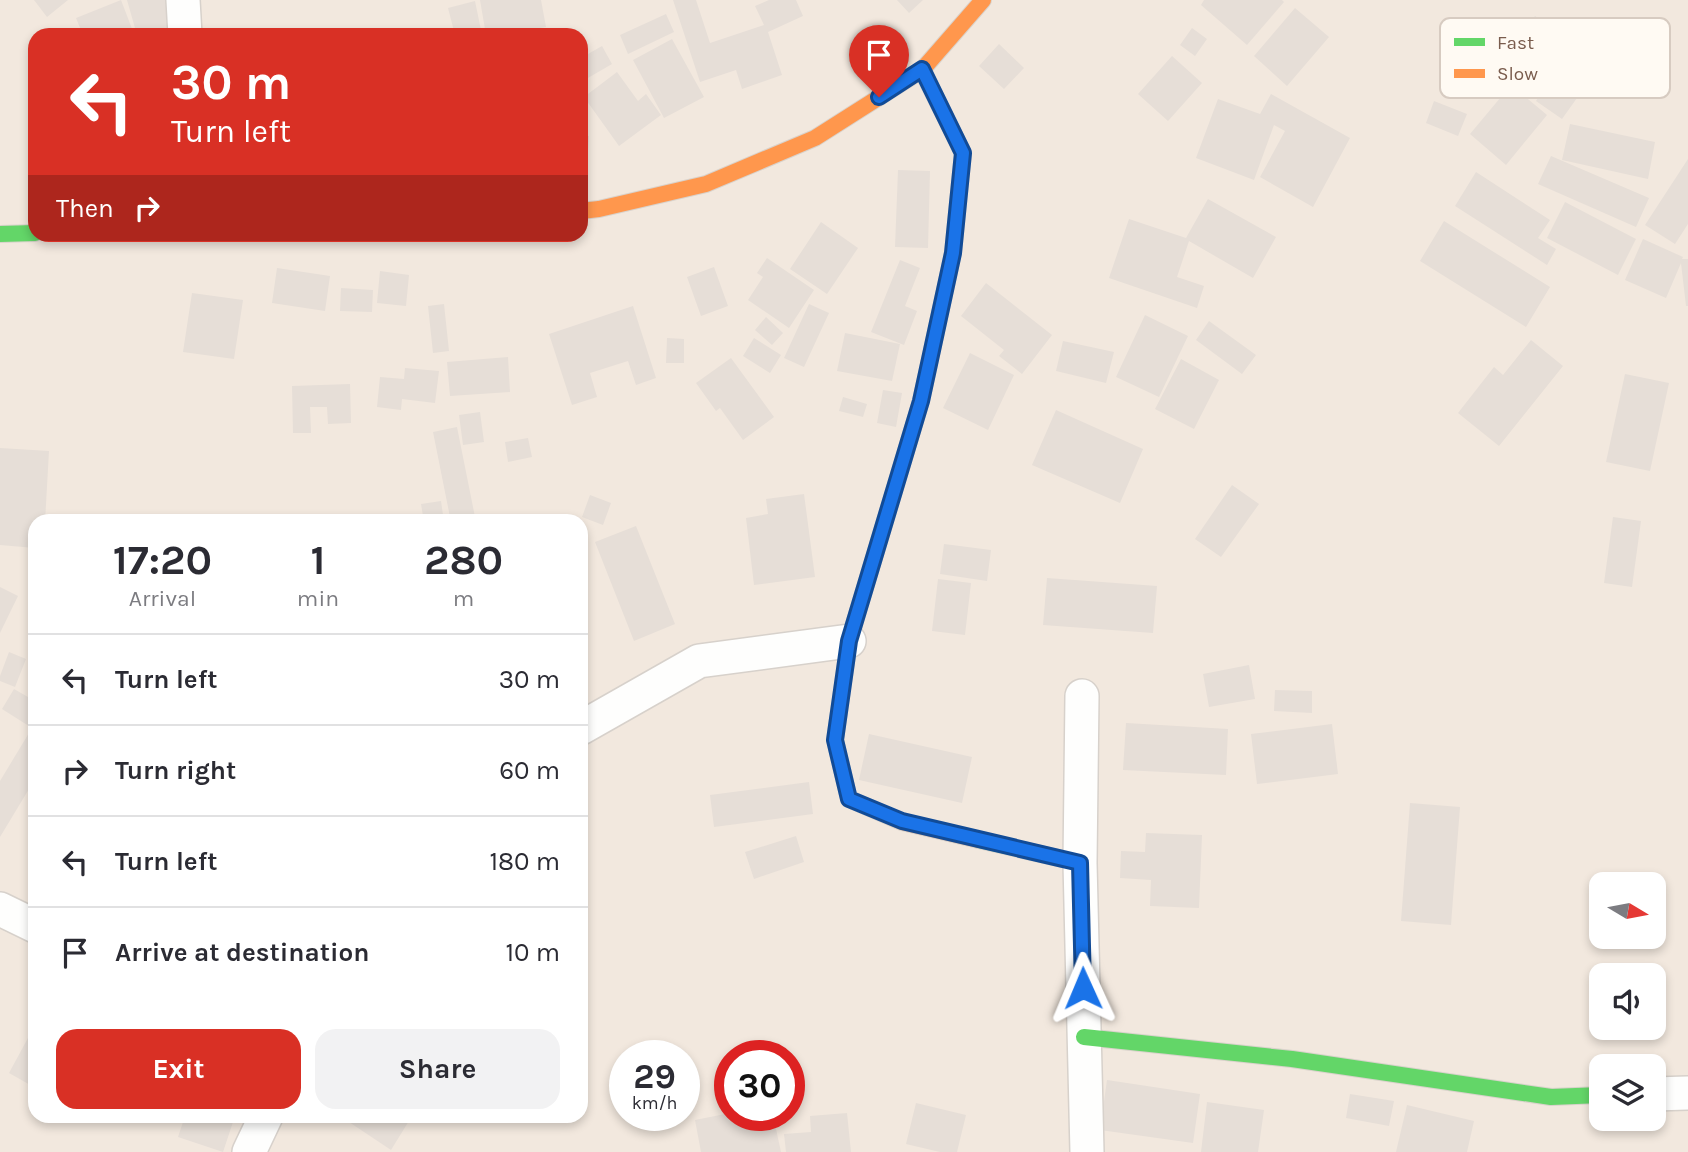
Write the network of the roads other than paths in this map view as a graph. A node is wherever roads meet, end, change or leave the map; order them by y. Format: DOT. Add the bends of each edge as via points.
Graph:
graph roads {
  1 [pos="183,0"];
  2 [pos="983,0"];
  3 [pos="185,28"];
  4 [pos="922,69"];
  5 [pos="588,210"];
  6 [pos="28,233"];
  7 [pos="0,234"];
  8 [pos="849,641"];
  9 [pos="1082,696"];
  10 [pos="588,724"];
  11 [pos="1080,863"];
  12 [pos="0,909"];
  13 [pos="28,923"];
  14 [pos="1084,1037"];
  15 [pos="1688,1093"];
  16 [pos="1666,1094"];
  17 [pos="1589,1095"];
  18 [pos="263,1123"];
  19 [pos="249,1152"];
  20 [pos="1087,1152"];
  1 -- 3 [label="street"];
  2 -- 4 [label="street"];
  4 -- 5 [label="street" via="815,138 706,184"];
  4 -- 8 [label="street" via="963,153 953,253 921,401"];
  6 -- 7 [label="street"];
  8 -- 10 [label="street" via="699,661"];
  8 -- 11 [label="street" via="835,740 849,799 902,821"];
  9 -- 11 [label="street"];
  11 -- 14 [label="street"];
  12 -- 13 [label="street"];
  14 -- 17 [label="street" via="1292,1059 1551,1097"];
  14 -- 20 [label="street"];
  15 -- 16 [label="street"];
  18 -- 19 [label="street"];
}
